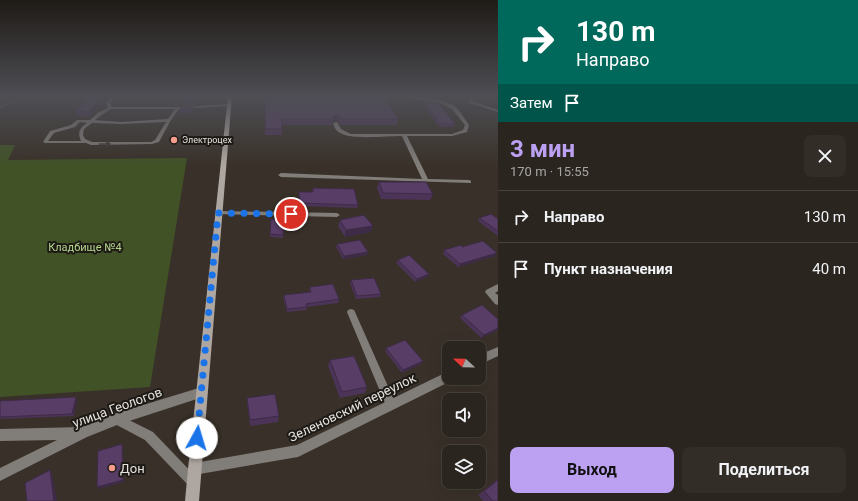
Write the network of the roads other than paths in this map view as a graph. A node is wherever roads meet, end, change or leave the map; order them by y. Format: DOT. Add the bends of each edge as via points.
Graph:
graph roads {
  1 [pos="94,119"];
  2 [pos="227,119"];
  3 [pos="463,119"];
  4 [pos="169,120"];
  5 [pos="91,122"];
  6 [pos="335,123"];
  7 [pos="404,136"];
  8 [pos="88,142"];
  9 [pos="281,175"];
  10 [pos="426,180"];
  11 [pos="469,182"];
  12 [pos="218,213"];
  13 [pos="337,214"];
  14 [pos="498,287"];
  15 [pos="498,301"];
  16 [pos="351,312"];
  17 [pos="498,351"];
  18 [pos="486,357"];
  19 [pos="442,380"];
  20 [pos="202,392"];
  21 [pos="391,405"];
  22 [pos="117,419"];
  23 [pos="83,433"];
  24 [pos="0,435"];
  25 [pos="194,469"];
  26 [pos="0,475"];
  27 [pos="193,482"];
  28 [pos="192,501"];
  1 -- 5 [label="lane"];
  2 -- 12 [label="street"];
  3 -- 7 [label="lane" via="467,125 465,131 452,135"];
  4 -- 5 [label="lane"];
  8 -- 4 [label="lane, one-way" via="152,143 157,141"];
  5 -- 8 [label="lane" via="82,129 81,136"];
  5 -- 8 [label="lane" via="79,121 73,126 52,132 45,142"];
  6 -- 7 [label="lane" via="341,133 351,135"];
  7 -- 10 [label="lane"];
  9 -- 10 [label="lane"];
  10 -- 11 [label="lane"];
  12 -- 13 [label="lane"];
  12 -- 20 [label="street"];
  14 -- 15 [label="street" via="489,292"];
  16 -- 21 [label="lane"];
  17 -- 18 [label="street"];
  19 -- 21 [label="street, Зеленовский переулок"];
  20 -- 22 [label="street, улица Геологов"];
  20 -- 25 [label="street"];
  21 -- 25 [label="street, Зеленовский переулок" via="298,451"];
  22 -- 23 [label="street, улица Геологов"];
  22 -- 27 [label="lane" via="149,436"];
  23 -- 24 [label="street"];
  23 -- 26 [label="street, улица Геологов"];
  25 -- 27 [label="street"];
  27 -- 28 [label="street"];
}
